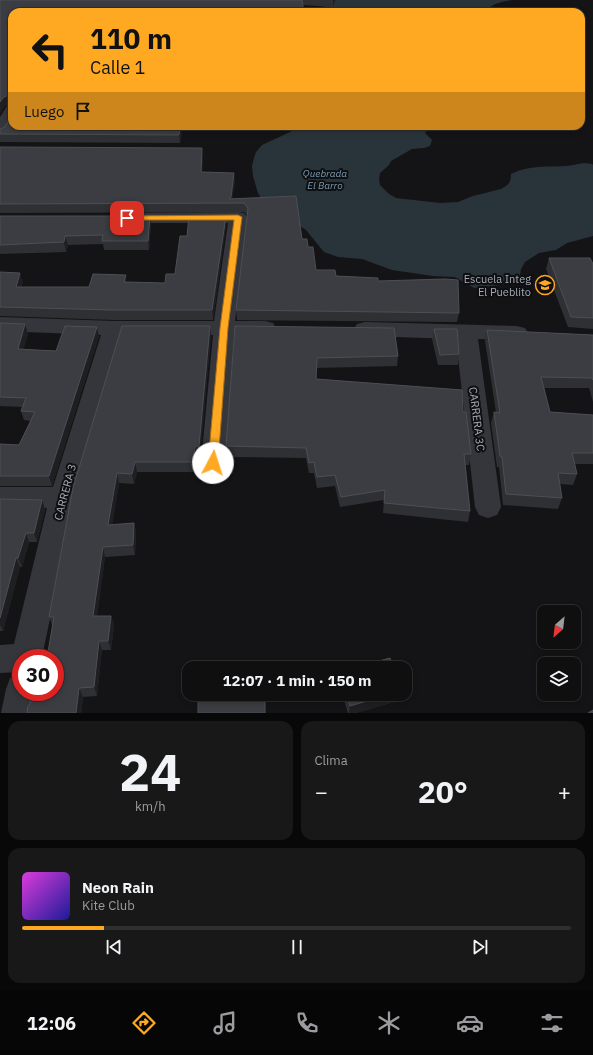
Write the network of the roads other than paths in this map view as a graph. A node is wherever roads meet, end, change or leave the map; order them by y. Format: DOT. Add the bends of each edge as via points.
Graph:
graph roads {
  1 [pos="8,117"];
  2 [pos="0,132"];
  3 [pos="103,218"];
  4 [pos="0,324"];
  5 [pos="114,328"];
  6 [pos="224,328"];
  7 [pos="287,328"];
  8 [pos="349,329"];
  9 [pos="466,330"];
  10 [pos="537,334"];
  11 [pos="213,463"];
  12 [pos="0,497"];
  13 [pos="62,498"];
  14 [pos="488,507"];
  15 [pos="20,649"];
  16 [pos="19,701"];
  17 [pos="17,713"];
  1 -- 2 [label="street"];
  3 -- 6 [label="street" via="238,217"];
  4 -- 5 [label="street"];
  5 -- 6 [label="street"];
  5 -- 13 [label="street, CARRERA 3"];
  6 -- 7 [label="street"];
  6 -- 11 [label="street"];
  8 -- 9 [label="street"];
  9 -- 10 [label="street"];
  9 -- 14 [label="street, CARRERA 3C"];
  12 -- 13 [label="street"];
  13 -- 15 [label="street, CARRERA 3"];
  16 -- 17 [label="street"];
}
